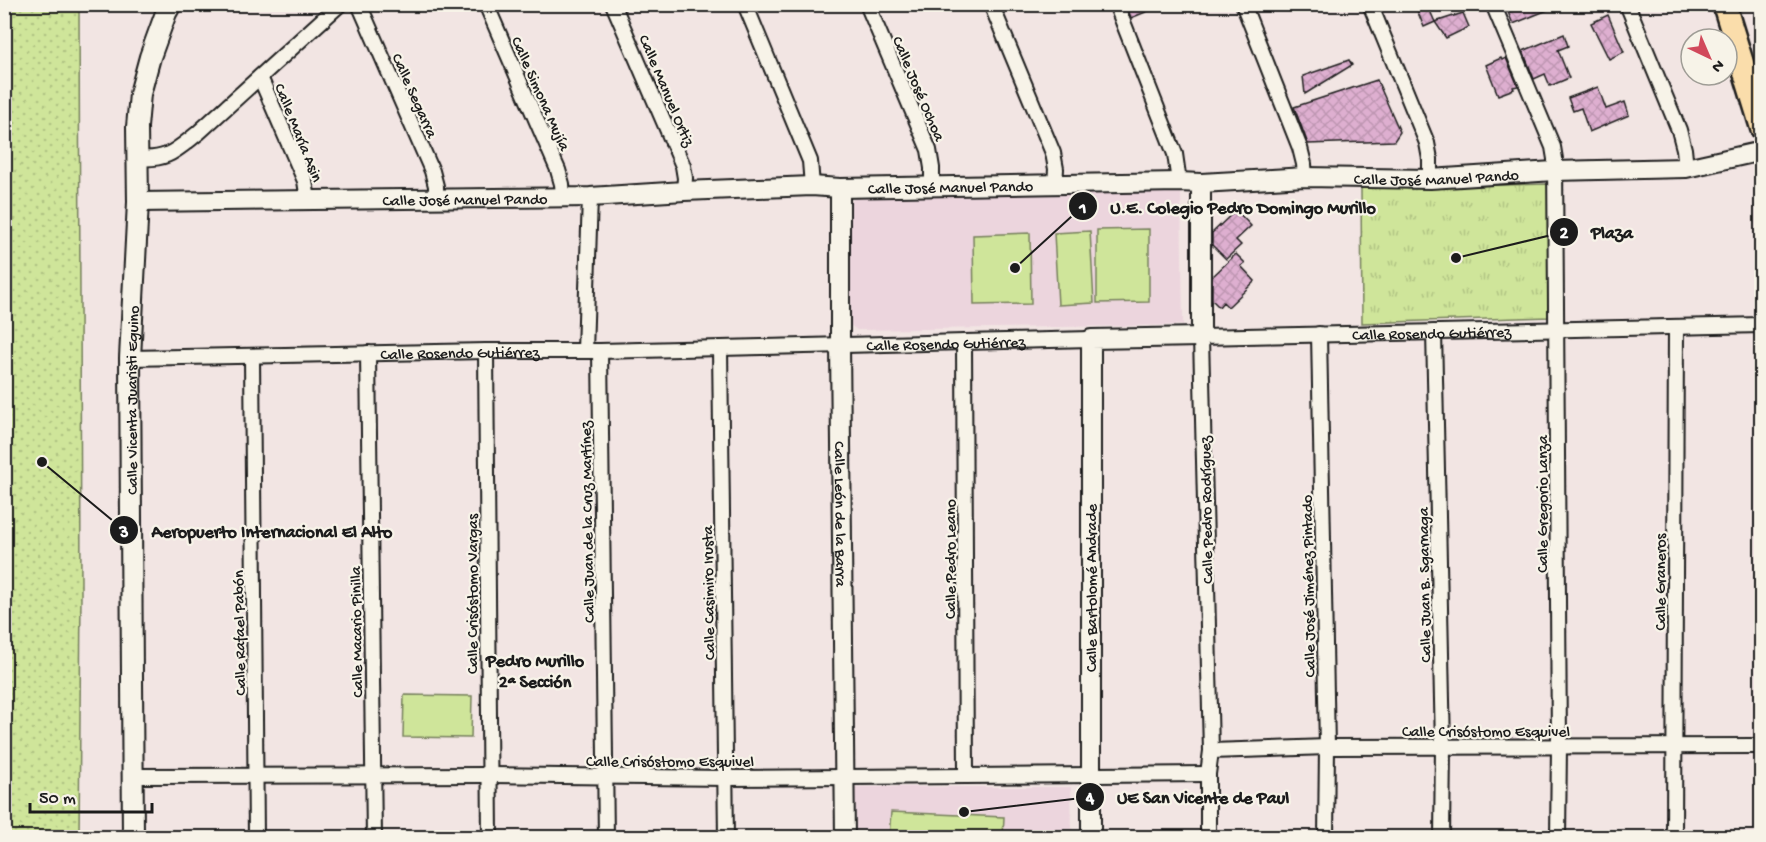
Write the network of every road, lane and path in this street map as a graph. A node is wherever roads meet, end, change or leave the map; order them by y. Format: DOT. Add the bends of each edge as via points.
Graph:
graph roads {
  1 [pos="171,4"];
  2 [pos="340,4"];
  3 [pos="359,4"];
  4 [pos="486,4"];
  5 [pos="613,4"];
  6 [pos="745,4"];
  7 [pos="867,4"];
  8 [pos="991,4"];
  9 [pos="1116,4"];
  10 [pos="1243,4"];
  11 [pos="1370,4"];
  12 [pos="1493,4"];
  13 [pos="1627,4"];
  14 [pos="1724,4"];
  15 [pos="260,77"];
  16 [pos="1761,128"];
  17 [pos="1761,151"];
  18 [pos="136,158"];
  19 [pos="1686,168"];
  20 [pos="1554,171"];
  21 [pos="1305,177"];
  22 [pos="1430,179"];
  23 [pos="1179,182"];
  24 [pos="1201,183"];
  25 [pos="1055,184"];
  26 [pos="812,186"];
  27 [pos="932,186"];
  28 [pos="840,188"];
  29 [pos="684,191"];
  30 [pos="563,196"];
  31 [pos="590,197"];
  32 [pos="308,200"];
  33 [pos="436,200"];
  34 [pos="138,202"];
  35 [pos="1761,325"];
  36 [pos="1676,327"];
  37 [pos="1556,329"];
  38 [pos="1434,332"];
  39 [pos="1319,334"];
  40 [pos="1201,337"];
  41 [pos="1091,339"];
  42 [pos="964,342"];
  43 [pos="840,345"];
  44 [pos="720,348"];
  45 [pos="486,351"];
  46 [pos="585,351"];
  47 [pos="600,351"];
  48 [pos="368,353"];
  49 [pos="252,356"];
  50 [pos="130,358"];
  51 [pos="1443,746"];
  52 [pos="1559,746"];
  53 [pos="1761,746"];
  54 [pos="1327,747"];
  55 [pos="1675,747"];
  56 [pos="1211,751"];
  57 [pos="1208,774"];
  58 [pos="374,775"];
  59 [pos="489,775"];
  60 [pos="1090,775"];
  61 [pos="132,776"];
  62 [pos="256,776"];
  63 [pos="606,776"];
  64 [pos="966,776"];
  65 [pos="844,777"];
  66 [pos="726,778"];
  67 [pos="133,837"];
  68 [pos="256,837"];
  69 [pos="374,837"];
  70 [pos="490,837"];
  71 [pos="606,837"];
  72 [pos="726,837"];
  73 [pos="845,837"];
  74 [pos="1091,837"];
  75 [pos="1208,837"];
  76 [pos="1326,837"];
  77 [pos="1442,837"];
  78 [pos="1558,837"];
  79 [pos="1674,837"];
  1 -- 18 [label="main road, Calle Vicenta Juaristi Eguino" via="140,94"];
  2 -- 15 [label="street"];
  3 -- 33 [label="street, Calle Segarra" via="432,171"];
  4 -- 30 [label="street, Calle Simona Mujía" via="558,170"];
  5 -- 29 [label="street, Calle Manuel Ortiz" via="683,166"];
  6 -- 26 [label="street" via="810,161"];
  7 -- 27 [label="street, Calle José Ochoa" via="929,150"];
  8 -- 25 [label="street" via="1053,153"];
  9 -- 23 [label="street" via="1175,154"];
  10 -- 21 [label="street" via="1300,148"];
  11 -- 22 [label="street" via="1427,143"];
  12 -- 20 [label="street, Calle Gregorio Lanza" via="1552,147"];
  13 -- 19 [label="street" via="1679,129"];
  14 -- 16 [label="main road"];
  15 -- 18 [label="street" via="176,151 161,158"];
  15 -- 32 [label="street, Calle María Asin" via="305,181"];
  17 -- 19 [label="street, Calle José Manuel Pando"];
  18 -- 34 [label="main road, Calle Vicenta Juaristi Eguino"];
  19 -- 20 [label="street, Calle José Manuel Pando"];
  20 -- 22 [label="street, Calle José Manuel Pando"];
  20 -- 37 [label="street, Calle Gregorio Lanza"];
  21 -- 22 [label="street, Calle José Manuel Pando"];
  21 -- 24 [label="street, Calle José Manuel Pando"];
  23 -- 24 [label="street, Calle José Manuel Pando"];
  23 -- 25 [label="street, Calle José Manuel Pando"];
  24 -- 40 [label="street, Calle Pedro Rodríguez"];
  25 -- 27 [label="street, Calle José Manuel Pando"];
  26 -- 28 [label="street, Calle José Manuel Pando"];
  26 -- 29 [label="street, Calle José Manuel Pando"];
  27 -- 28 [label="street, Calle José Manuel Pando"];
  28 -- 43 [label="street, Calle León de la Barra"];
  29 -- 31 [label="street, Calle José Manuel Pando"];
  30 -- 31 [label="street, Calle José Manuel Pando"];
  30 -- 33 [label="street, Calle José Manuel Pando"];
  31 -- 46 [label="street"];
  32 -- 33 [label="street, Calle José Manuel Pando"];
  32 -- 34 [label="street, Calle José Manuel Pando"];
  34 -- 50 [label="main road, Calle Vicenta Juaristi Eguino"];
  35 -- 36 [label="street, Calle Rosendo Gutiérrez"];
  36 -- 37 [label="street, Calle Rosendo Gutiérrez"];
  36 -- 55 [label="street, Calle Graneros"];
  37 -- 38 [label="street, Calle Rosendo Gutiérrez"];
  37 -- 52 [label="street, Calle Gregorio Lanza"];
  38 -- 39 [label="street, Calle Rosendo Gutiérrez"];
  38 -- 51 [label="street, Calle Juan B. Sgarnaga"];
  39 -- 40 [label="street, Calle Rosendo Gutiérrez"];
  39 -- 54 [label="street, Calle José Jiménez Pintado"];
  40 -- 41 [label="street, Calle Rosendo Gutiérrez"];
  40 -- 56 [label="street, Calle Pedro Rodríguez"];
  41 -- 42 [label="street, Calle Rosendo Gutiérrez"];
  41 -- 60 [label="street, Calle Bartolomé Andrade"];
  42 -- 43 [label="street, Calle Rosendo Gutiérrez"];
  42 -- 64 [label="street, Calle Pedro Leano"];
  43 -- 44 [label="street, Calle Rosendo Gutiérrez"];
  43 -- 65 [label="street, Calle León de la Barra"];
  44 -- 47 [label="street, Calle Rosendo Gutiérrez"];
  44 -- 66 [label="street, Calle Casimiro Irusta"];
  45 -- 46 [label="street, Calle Rosendo Gutiérrez"];
  45 -- 48 [label="street, Calle Rosendo Gutiérrez"];
  45 -- 59 [label="street, Calle Crisóstomo Vargas"];
  46 -- 47 [label="street, Calle Rosendo Gutiérrez"];
  47 -- 63 [label="street, Calle Juan de la Cruz Martínez"];
  48 -- 49 [label="street, Calle Rosendo Gutiérrez"];
  48 -- 58 [label="street, Calle Macario Pinilla"];
  49 -- 50 [label="street, Calle Rosendo Gutiérrez"];
  49 -- 62 [label="street, Calle Rafael Pabón"];
  50 -- 61 [label="main road, Calle Vicenta Juaristi Eguino"];
  51 -- 52 [label="street, Calle Crisóstomo Esquivel"];
  51 -- 54 [label="street, Calle Crisóstomo Esquivel"];
  51 -- 77 [label="street, Calle Juan B. Sgarnaga"];
  52 -- 55 [label="street, Calle Crisóstomo Esquivel"];
  52 -- 78 [label="street, Calle Gregorio Lanza"];
  53 -- 55 [label="street, Calle Crisóstomo Esquivel"];
  54 -- 56 [label="street, Calle Crisóstomo Esquivel"];
  54 -- 76 [label="street, Calle José Jiménez Pintado"];
  55 -- 79 [label="street, Calle Graneros"];
  56 -- 57 [label="street, Calle Pedro Rodríguez"];
  57 -- 60 [label="street, Calle Crisóstomo Esquivel"];
  57 -- 75 [label="street, Calle Pedro Rodríguez"];
  58 -- 59 [label="street, Calle Crisóstomo Esquivel"];
  58 -- 62 [label="street, Calle Crisóstomo Esquivel"];
  58 -- 69 [label="street, Calle Macario Pinilla"];
  59 -- 63 [label="street, Calle Crisóstomo Esquivel"];
  59 -- 70 [label="street, Calle Crisóstomo Vargas"];
  60 -- 64 [label="street, Calle Crisóstomo Esquivel"];
  60 -- 74 [label="street, Calle Bartolomé Andrade"];
  61 -- 62 [label="street, Calle Crisóstomo Esquivel"];
  61 -- 67 [label="main road, Calle Vicenta Juaristi Eguino"];
  62 -- 68 [label="street, Calle Rafael Pabón"];
  63 -- 66 [label="street, Calle Crisóstomo Esquivel"];
  63 -- 71 [label="street, Calle Juan de la Cruz Martínez"];
  64 -- 65 [label="street, Calle Crisóstomo Esquivel"];
  65 -- 66 [label="street, Calle Crisóstomo Esquivel"];
  65 -- 73 [label="street, Calle León de la Barra"];
  66 -- 72 [label="street, Calle Casimiro Irusta"];
}
